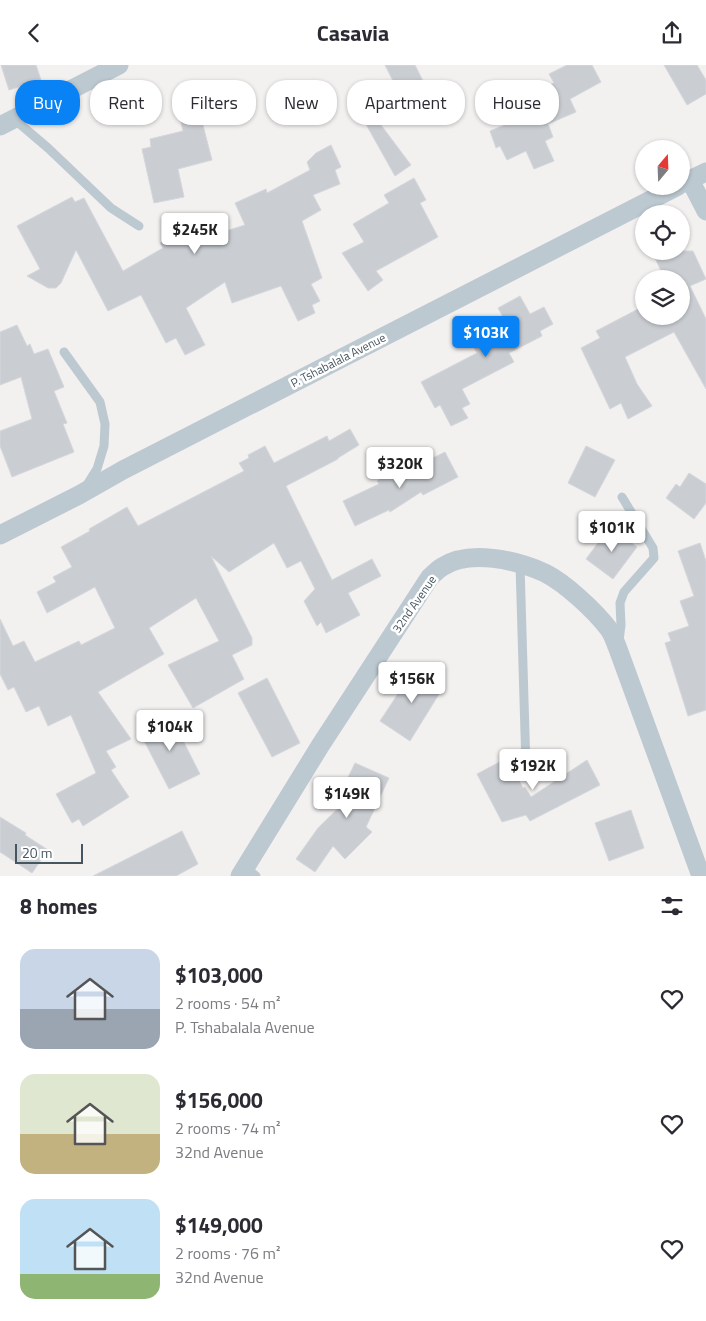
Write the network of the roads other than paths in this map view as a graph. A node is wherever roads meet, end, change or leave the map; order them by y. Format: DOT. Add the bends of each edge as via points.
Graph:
graph roads {
  1 [pos="119,65"];
  2 [pos="7,123"];
  3 [pos="690,183"];
  4 [pos="662,195"];
  5 [pos="706,211"];
  6 [pos="139,226"];
  7 [pos="64,352"];
  8 [pos="79,495"];
  9 [pos="622,497"];
  10 [pos="0,535"];
  11 [pos="520,565"];
  12 [pos="618,649"];
  13 [pos="526,767"];
  14 [pos="247,873"];
  15 [pos="702,876"];
  1 -- 2 [label="street"];
  2 -- 6 [label="lane" via="48,148 111,208"];
  3 -- 5 [label="street"];
  4 -- 8 [label="street, P. Tshabalala Avenue"];
  7 -- 8 [label="lane" via="100,402 105,423 104,446 97,469"];
  8 -- 10 [label="street, P. Tshabalala Avenue"];
  9 -- 12 [label="lane" via="653,548 654,558 624,592 620,603"];
  11 -- 12 [label="street, 32nd Avenue" via="545,573 573,593 610,630"];
  11 -- 13 [label="lane"];
  11 -- 14 [label="street, 32nd Avenue" via="485,557 468,558 441,567 430,577 320,746"];
  12 -- 15 [label="street, 32nd Avenue"];
}
